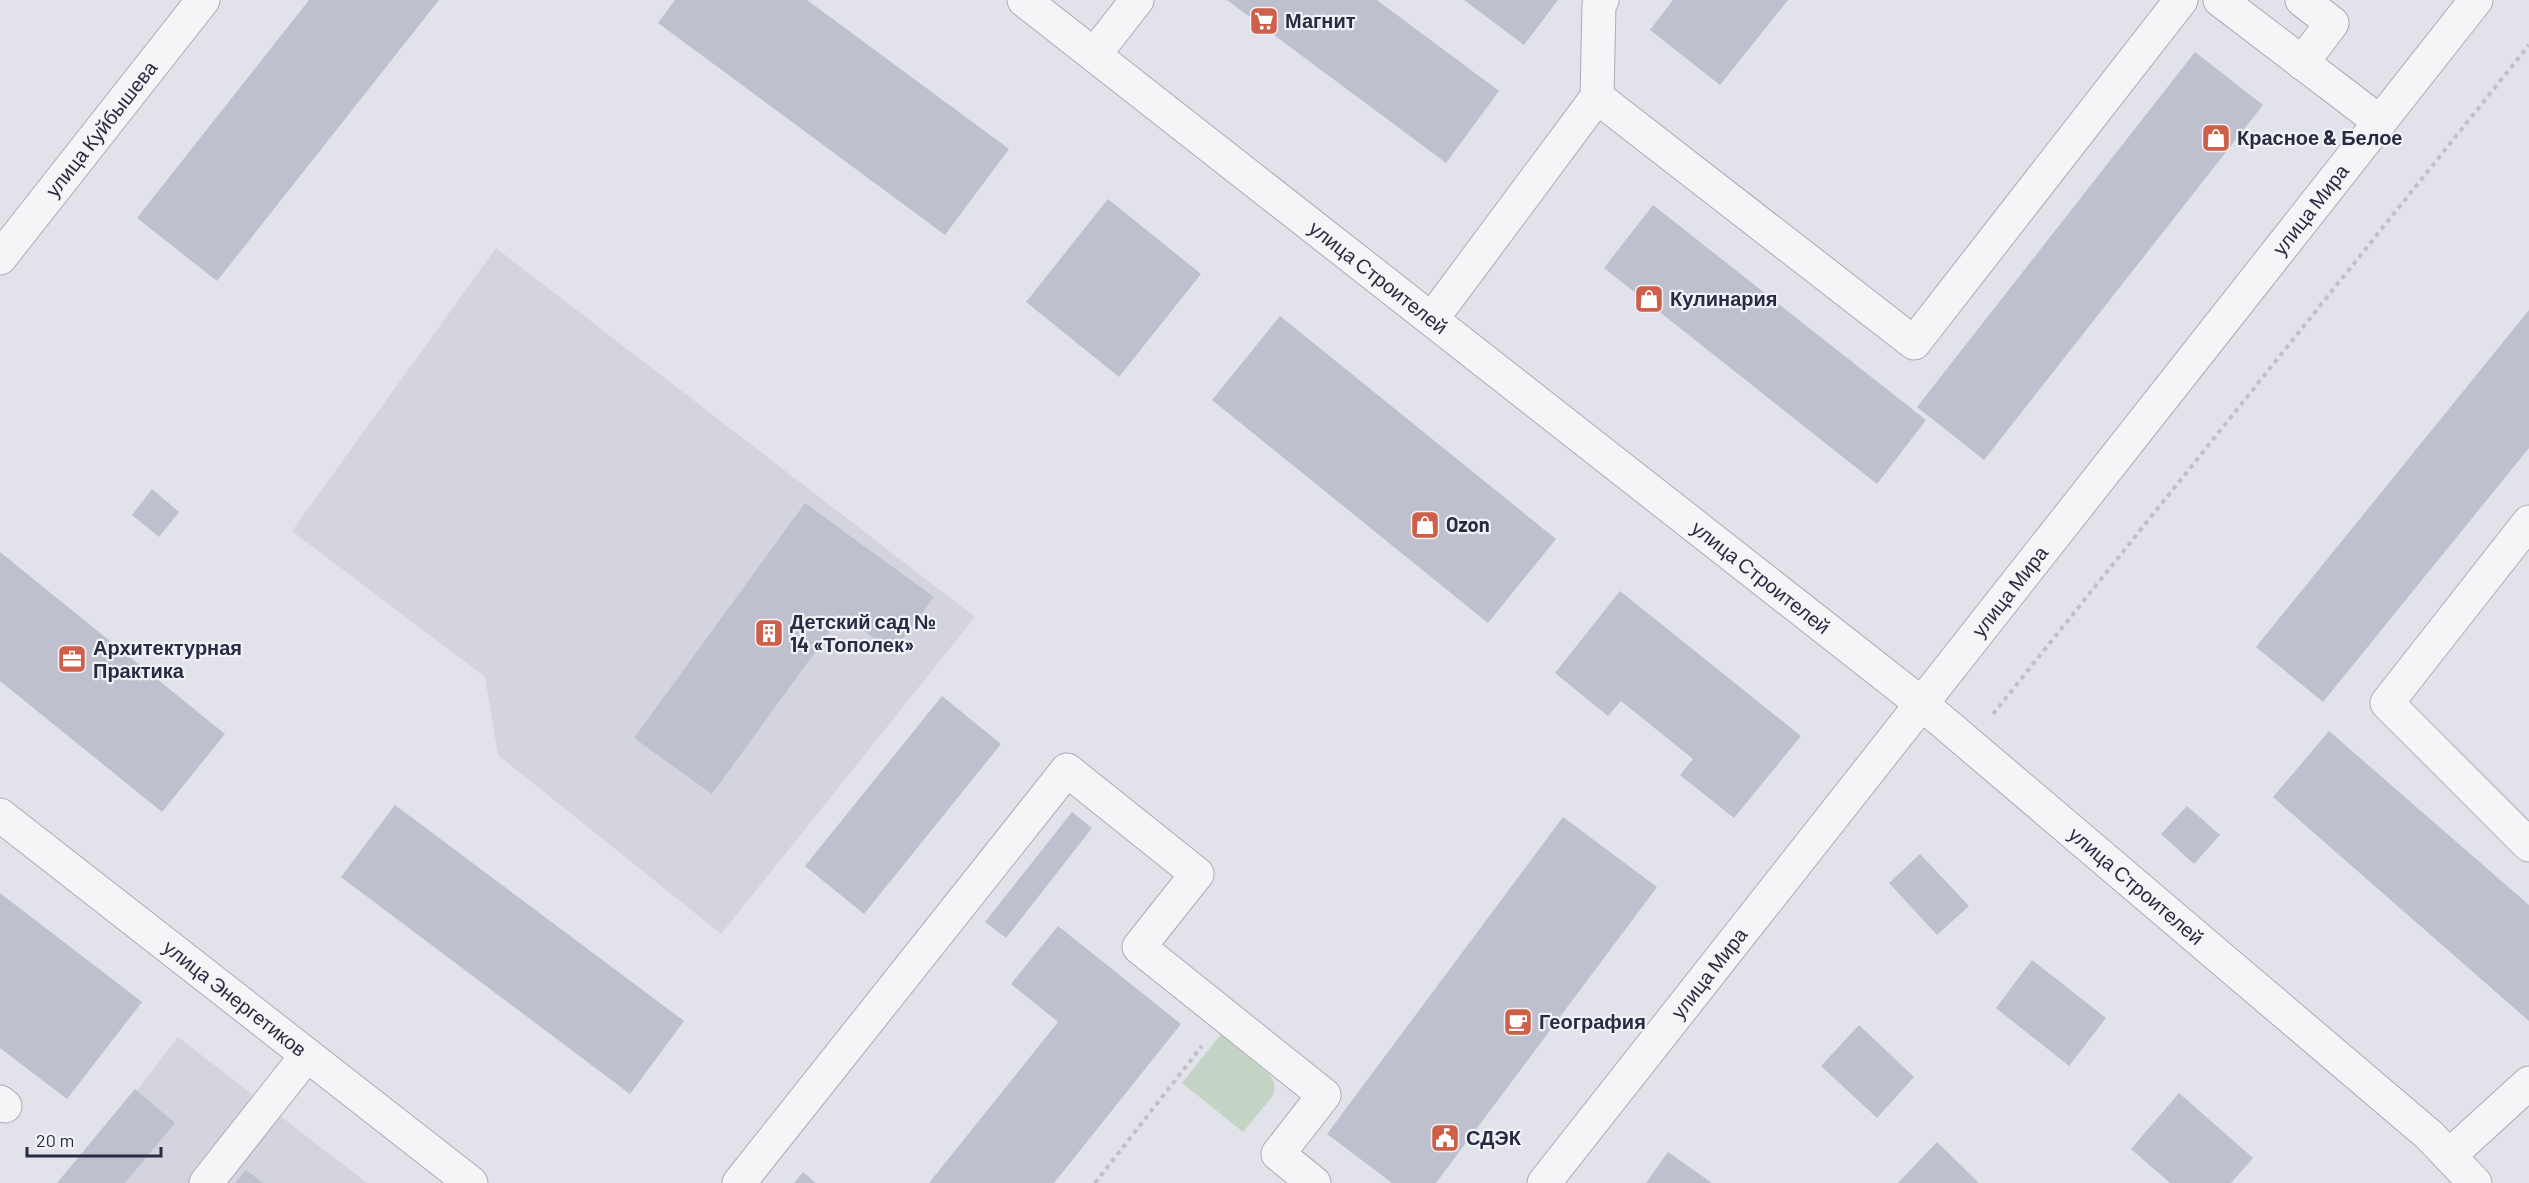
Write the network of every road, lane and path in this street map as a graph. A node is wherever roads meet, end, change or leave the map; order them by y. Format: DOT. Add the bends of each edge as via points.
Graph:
graph roads {
  1 [pos="203,0"];
  2 [pos="1024,0"];
  3 [pos="1137,0"];
  4 [pos="1602,0"];
  5 [pos="2181,0"];
  6 [pos="2220,0"];
  7 [pos="2302,0"];
  8 [pos="2476,0"];
  9 [pos="2529,45"];
  10 [pos="1094,54"];
  11 [pos="2302,63"];
  12 [pos="1597,98"];
  13 [pos="2380,122"];
  14 [pos="0,258"];
  15 [pos="1432,319"];
  16 [pos="2529,522"];
  17 [pos="1922,704"];
  18 [pos="1968,744"];
  19 [pos="0,815"];
  20 [pos="2529,845"];
  21 [pos="1225,1016"];
  22 [pos="307,1054"];
  23 [pos="2529,1083"];
  24 [pos="2449,1156"];
  25 [pos="206,1183"];
  26 [pos="471,1183"];
  27 [pos="739,1183"];
  28 [pos="1095,1183"];
  29 [pos="1314,1183"];
  30 [pos="1544,1183"];
  31 [pos="2475,1183"];
  1 -- 14 [label="street, улица Куйбышева"];
  2 -- 10 [label="street, улица Строителей"];
  3 -- 10 [label="street"];
  4 -- 12 [label="street"];
  5 -- 12 [label="street" via="1914,343"];
  6 -- 11 [label="street"];
  7 -- 11 [label="street" via="2332,23"];
  8 -- 13 [label="street, улица Мира"];
  9 -- 18 [label="path"];
  10 -- 15 [label="street, улица Строителей"];
  11 -- 13 [label="street"];
  12 -- 15 [label="street"];
  13 -- 17 [label="street, улица Мира"];
  15 -- 17 [label="street, улица Строителей"];
  16 -- 20 [label="street" via="2387,703"];
  17 -- 18 [label="street, улица Строителей"];
  17 -- 30 [label="street, улица Мира"];
  18 -- 24 [label="street, улица Строителей"];
  19 -- 22 [label="street, улица Энергетиков"];
  21 -- 27 [label="street" via="1139,947 1197,874 1067,770"];
  21 -- 28 [label="path"];
  21 -- 29 [label="street" via="1324,1095 1278,1154"];
  22 -- 25 [label="street"];
  22 -- 26 [label="street, улица Энергетиков"];
  23 -- 24 [label="street"];
  24 -- 31 [label="street, улица Строителей"];
}
